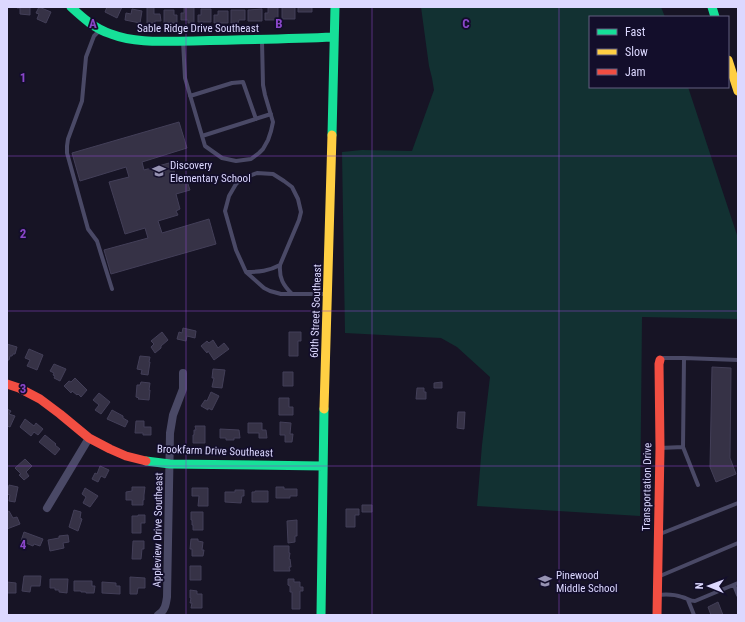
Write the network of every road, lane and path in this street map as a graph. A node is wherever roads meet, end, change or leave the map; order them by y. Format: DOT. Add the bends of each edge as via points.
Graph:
graph roads {
  1 [pos="71,7"];
  2 [pos="335,7"];
  3 [pos="100,30"];
  4 [pos="334,37"];
  5 [pos="262,40"];
  6 [pos="183,41"];
  7 [pos="729,63"];
  8 [pos="738,91"];
  9 [pos="190,96"];
  10 [pos="271,114"];
  11 [pos="256,119"];
  12 [pos="202,136"];
  13 [pos="280,265"];
  14 [pos="246,272"];
  15 [pos="112,289"];
  16 [pos="292,294"];
  17 [pos="328,294"];
  18 [pos="684,358"];
  19 [pos="660,360"];
  20 [pos="738,360"];
  21 [pos="183,373"];
  22 [pos="7,384"];
  23 [pos="89,438"];
  24 [pos="683,447"];
  25 [pos="660,448"];
  26 [pos="170,464"];
  27 [pos="323,466"];
  28 [pos="698,485"];
  29 [pos="738,502"];
  30 [pos="47,508"];
  31 [pos="658,535"];
  32 [pos="738,542"];
  33 [pos="658,577"];
  34 [pos="736,584"];
  35 [pos="658,595"];
  36 [pos="738,595"];
  37 [pos="688,600"];
  38 [pos="158,615"];
  39 [pos="321,615"];
  40 [pos="657,615"];
  41 [pos="694,615"];
  1 -- 3 [label="main road, Sable Ridge Drive Southeast"];
  2 -- 4 [label="main road, 60th Street Southeast"];
  3 -- 6 [label="main road, Sable Ridge Drive Southeast" via="129,40"];
  3 -- 15 [label="lane" via="94,36 86,56 82,101 68,139 67,153 88,229 97,241"];
  4 -- 5 [label="main road, Sable Ridge Drive Southeast"];
  4 -- 17 [label="main road, 60th Street Southeast"];
  5 -- 6 [label="main road, Sable Ridge Drive Southeast"];
  5 -- 10 [label="lane" via="264,94"];
  6 -- 9 [label="lane" via="184,78"];
  7 -- 8 [label="main road"];
  9 -- 11 [label="lane" via="243,82"];
  9 -- 12 [label="lane"];
  10 -- 11 [label="lane"];
  10 -- 12 [label="lane" via="268,140 263,149 251,159 236,161 222,158 205,146"];
  11 -- 12 [label="lane"];
  13 -- 14 [label="lane" via="260,272"];
  13 -- 14 [label="lane" via="299,220 301,212 298,199 292,187 284,181 273,174 258,173 241,179 236,184 225,211 236,250"];
  13 -- 16 [label="lane" via="282,280"];
  14 -- 16 [label="lane" via="270,292"];
  16 -- 17 [label="lane"];
  17 -- 27 [label="main road, 60th Street Southeast"];
  18 -- 19 [label="lane"];
  18 -- 20 [label="lane"];
  18 -- 24 [label="lane"];
  19 -- 25 [label="main road, Transportation Drive"];
  21 -- 26 [label="street, Appleview Drive Southeast" via="183,389 171,424"];
  22 -- 23 [label="main road, Brookfarm Drive Southeast" via="40,399"];
  23 -- 26 [label="main road, Brookfarm Drive Southeast" via="126,456 142,461"];
  23 -- 30 [label="street"];
  24 -- 25 [label="lane"];
  24 -- 28 [label="lane"];
  25 -- 31 [label="main road, Transportation Drive"];
  26 -- 27 [label="main road, Brookfarm Drive Southeast"];
  26 -- 38 [label="street, Appleview Drive Southeast" via="167,597 165,608"];
  27 -- 39 [label="main road, 60th Street Southeast"];
  29 -- 31 [label="lane"];
  31 -- 33 [label="main road, Transportation Drive"];
  32 -- 33 [label="lane"];
  33 -- 35 [label="main road, Transportation Drive"];
  34 -- 36 [label="lane"];
  34 -- 37 [label="lane" via="695,601"];
  35 -- 37 [label="lane" via="672,594"];
  35 -- 40 [label="main road, Transportation Drive"];
  37 -- 41 [label="lane"];
}
